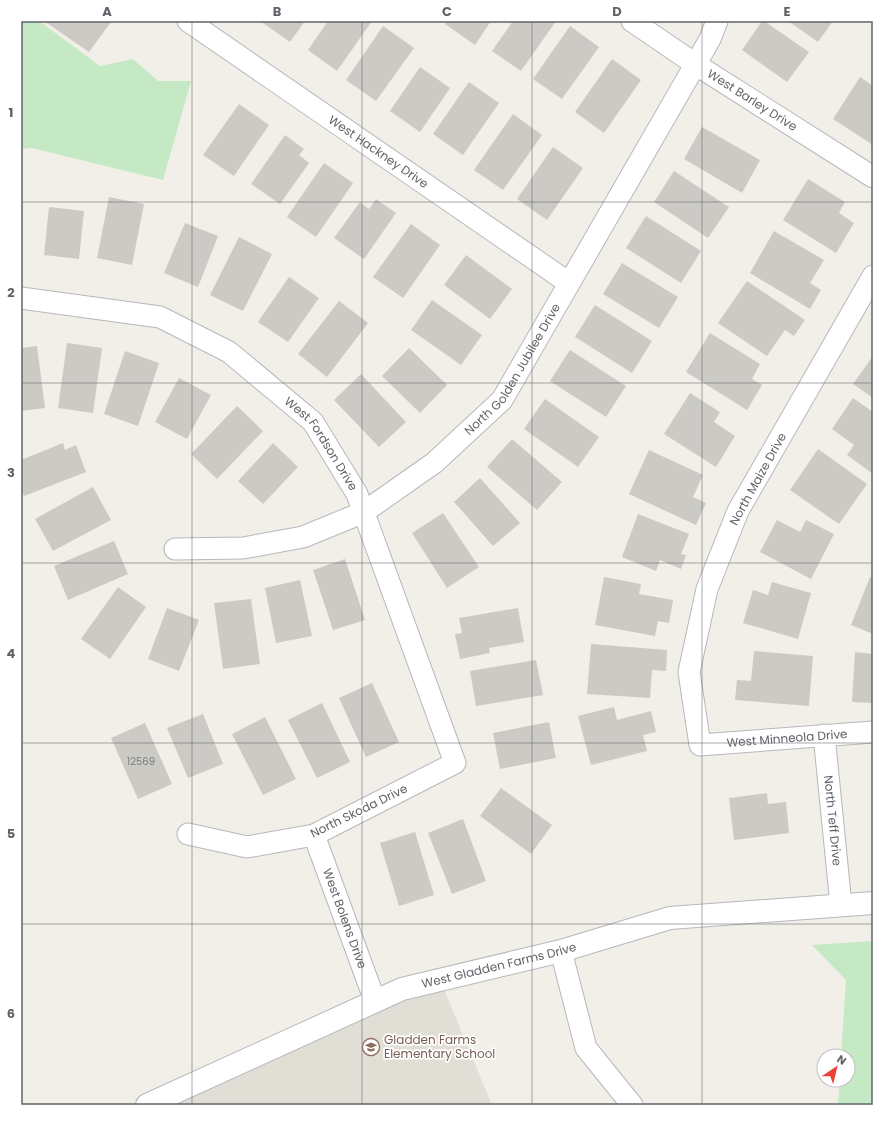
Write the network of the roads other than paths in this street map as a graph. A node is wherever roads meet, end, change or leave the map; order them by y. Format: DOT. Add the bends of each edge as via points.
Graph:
graph roads {
  1 [pos="188,21"];
  2 [pos="632,21"];
  3 [pos="717,21"];
  4 [pos="694,64"];
  5 [pos="873,177"];
  6 [pos="873,276"];
  7 [pos="569,284"];
  8 [pos="21,298"];
  9 [pos="364,512"];
  10 [pos="175,550"];
  11 [pos="873,732"];
  12 [pos="824,736"];
  13 [pos="700,745"];
  14 [pos="456,763"];
  15 [pos="188,834"];
  16 [pos="314,835"];
  17 [pos="873,903"];
  18 [pos="841,905"];
  19 [pos="560,951"];
  20 [pos="375,1001"];
  21 [pos="147,1105"];
  22 [pos="632,1105"];
  1 -- 7 [label="street, West Hackney Drive"];
  2 -- 4 [label="street, West Barley Drive"];
  3 -- 4 [label="street, North Golden Jubilee Drive"];
  4 -- 5 [label="street, West Barley Drive"];
  4 -- 7 [label="street, North Golden Jubilee Drive"];
  6 -- 13 [label="street, North Maize Drive" via="738,510 707,589 689,672"];
  7 -- 9 [label="street, North Golden Jubilee Drive" via="502,400 434,463"];
  8 -- 9 [label="street, West Fordson Drive" via="160,317 229,352 313,422 357,494"];
  9 -- 10 [label="street, North Golden Jubilee Drive" via="304,537 243,548"];
  9 -- 14 [label="street, West Fordson Drive"];
  11 -- 12 [label="street, West Minneola Drive"];
  12 -- 13 [label="street, West Minneola Drive"];
  12 -- 18 [label="street, North Teff Drive"];
  14 -- 16 [label="street, North Skoda Drive"];
  15 -- 16 [label="street, North Skoda Drive" via="247,847"];
  16 -- 20 [label="street, West Bolens Drive"];
  17 -- 18 [label="street, West Gladden Farms Drive"];
  18 -- 19 [label="street, West Gladden Farms Drive" via="670,918"];
  19 -- 20 [label="street, West Gladden Farms Drive" via="402,989"];
  19 -- 22 [label="street" via="586,1048"];
  20 -- 21 [label="street, West Gladden Farms Drive"];
}
